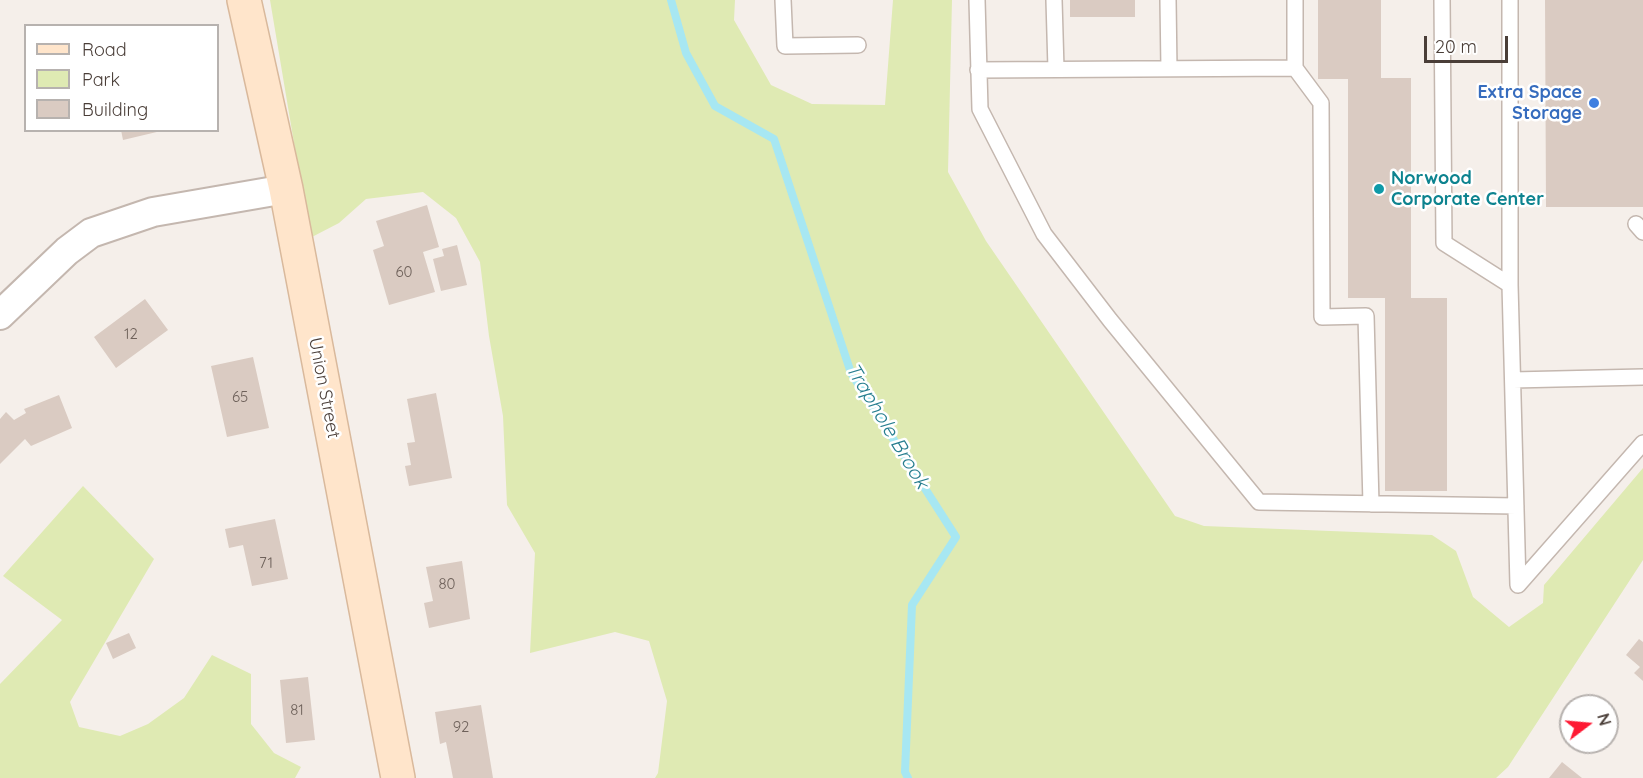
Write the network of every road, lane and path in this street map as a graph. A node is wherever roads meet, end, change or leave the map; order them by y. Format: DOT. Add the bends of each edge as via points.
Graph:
graph roads {
  1 [pos="244,0"];
  2 [pos="783,0"];
  3 [pos="977,0"];
  4 [pos="1054,0"];
  5 [pos="1168,0"];
  6 [pos="1295,0"];
  7 [pos="1442,0"];
  8 [pos="1510,0"];
  9 [pos="858,45"];
  10 [pos="1295,68"];
  11 [pos="1056,69"];
  12 [pos="1169,69"];
  13 [pos="978,70"];
  14 [pos="286,189"];
  15 [pos="1510,285"];
  16 [pos="0,315"];
  17 [pos="1643,377"];
  18 [pos="1513,381"];
  19 [pos="1643,443"];
  20 [pos="1371,504"];
  21 [pos="1516,506"];
  22 [pos="398,778"];
  1 -- 14 [label="main road, Union Street"];
  2 -- 9 [label="lane" via="785,46"];
  3 -- 13 [label="lane"];
  4 -- 11 [label="lane"];
  5 -- 12 [label="lane"];
  6 -- 10 [label="lane"];
  7 -- 15 [label="lane" via="1444,243"];
  8 -- 15 [label="lane"];
  10 -- 12 [label="lane"];
  10 -- 20 [label="lane" via="1321,103 1322,317 1366,316"];
  11 -- 12 [label="lane"];
  11 -- 13 [label="lane"];
  13 -- 20 [label="lane" via="980,109 1044,234 1259,502"];
  14 -- 16 [label="street" via="153,212 91,233"];
  14 -- 22 [label="main road, Union Street"];
  15 -- 18 [label="lane"];
  17 -- 18 [label="lane"];
  18 -- 21 [label="lane"];
  19 -- 21 [label="lane" via="1518,585"];
  20 -- 21 [label="lane"];
}
